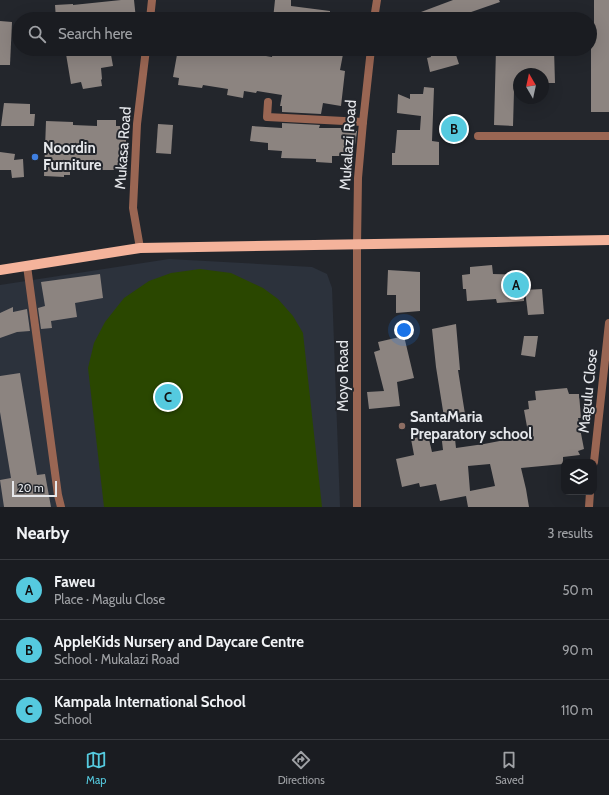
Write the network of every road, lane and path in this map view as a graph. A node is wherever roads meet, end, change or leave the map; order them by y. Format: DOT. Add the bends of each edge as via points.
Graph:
graph roads {
  1 [pos="152,0"];
  2 [pos="377,0"];
  3 [pos="151,12"];
  4 [pos="375,12"];
  5 [pos="145,56"];
  6 [pos="370,56"];
  7 [pos="268,102"];
  8 [pos="363,122"];
  9 [pos="478,136"];
  10 [pos="609,136"];
  11 [pos="609,240"];
  12 [pos="357,244"];
  13 [pos="140,248"];
  14 [pos="27,266"];
  15 [pos="0,270"];
  16 [pos="609,322"];
  17 [pos="594,459"];
  18 [pos="590,495"];
  19 [pos="61,507"];
  20 [pos="357,507"];
  21 [pos="589,507"];
  1 -- 3 [label="street"];
  2 -- 4 [label="street"];
  5 -- 13 [label="street, Mukasa Road" via="136,124 133,208"];
  6 -- 8 [label="street, Mukalazi Road"];
  7 -- 8 [label="street" via="267,117"];
  8 -- 12 [label="street, Mukalazi Road" via="358,178"];
  9 -- 10 [label="street"];
  11 -- 12 [label="main road"];
  12 -- 13 [label="main road"];
  12 -- 20 [label="street, Moyo Road"];
  13 -- 14 [label="main road"];
  14 -- 15 [label="main road"];
  14 -- 19 [label="street"];
  16 -- 17 [label="street, Magulu Close"];
  18 -- 21 [label="street"];
}
